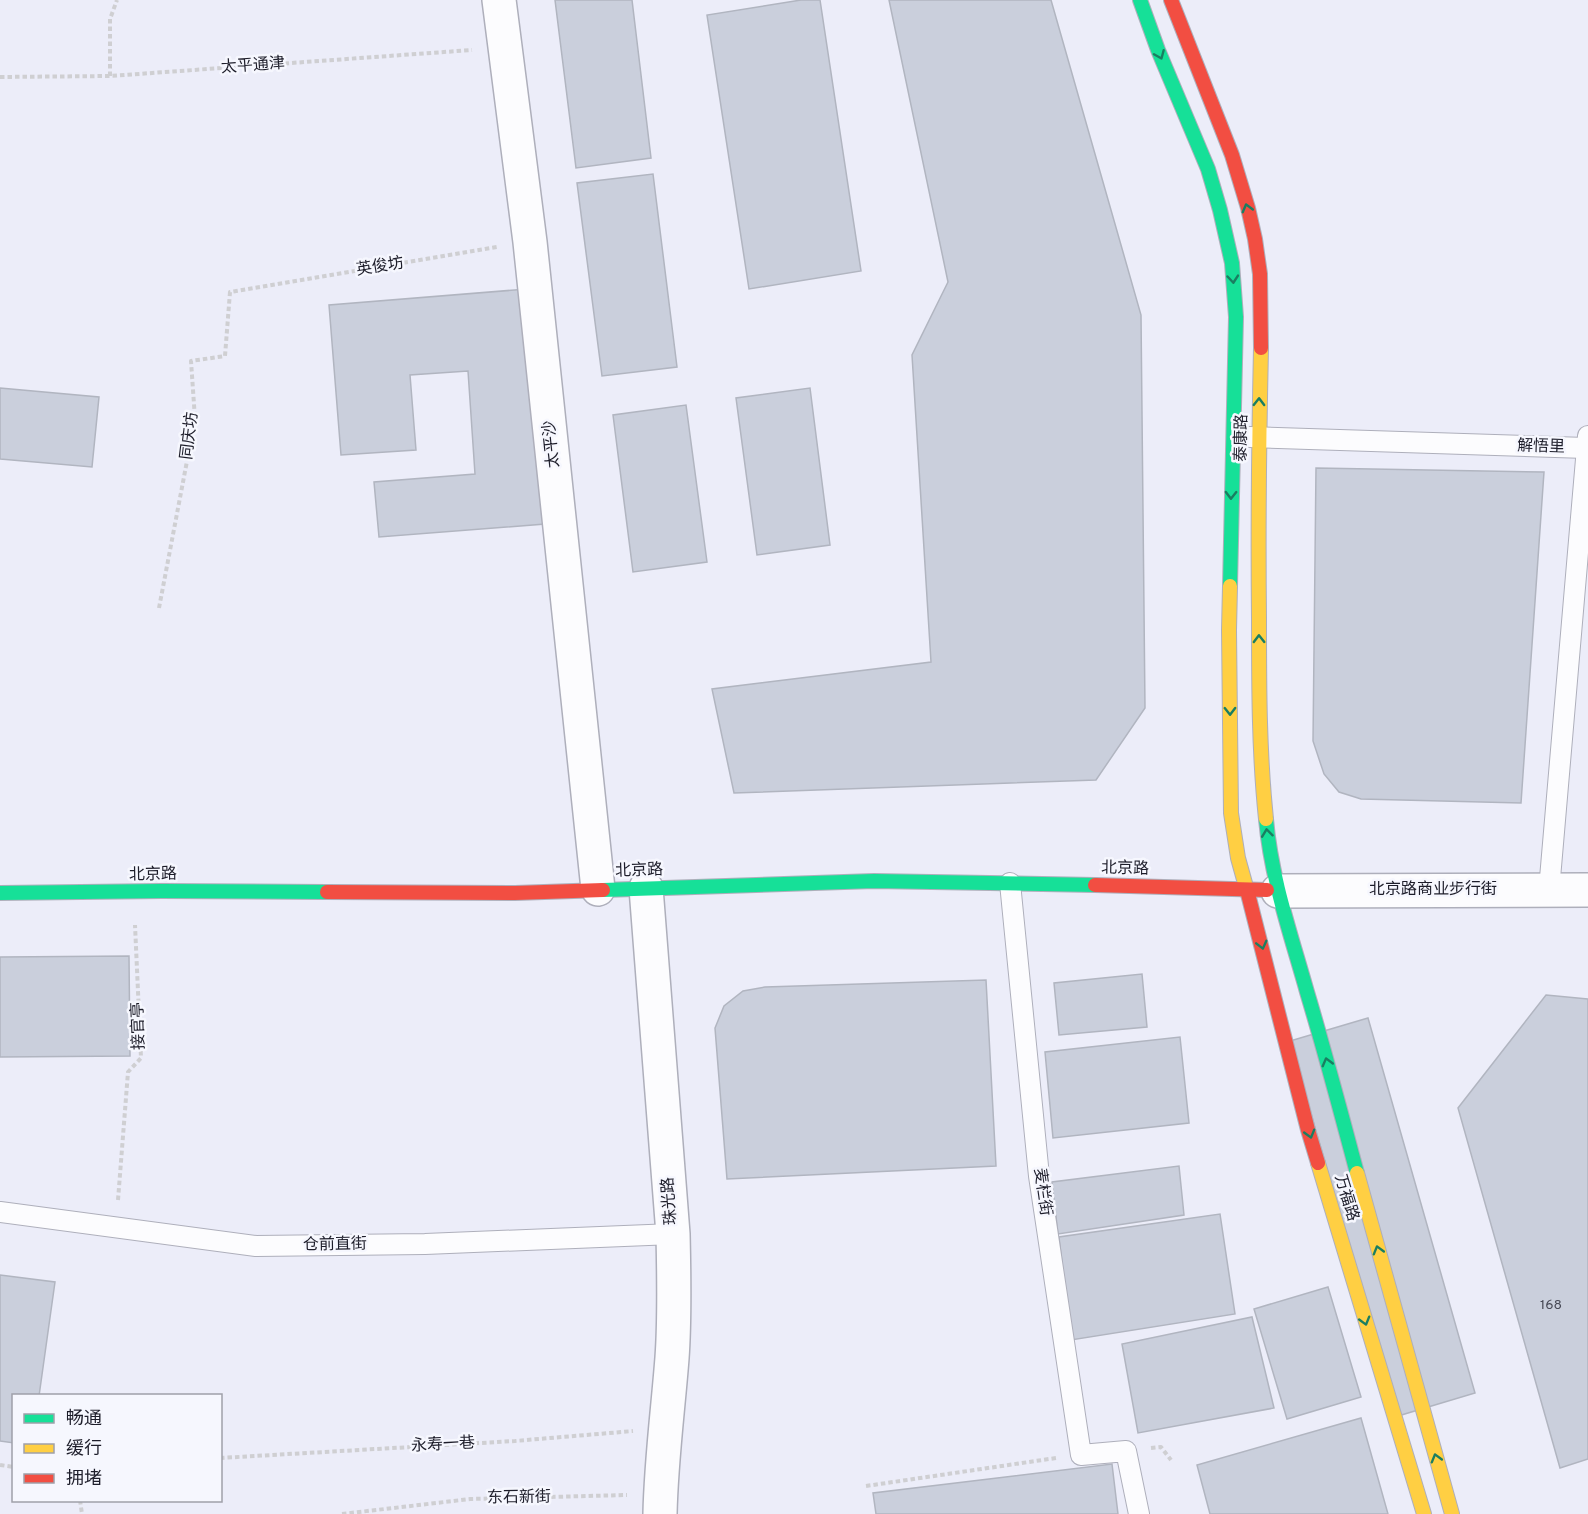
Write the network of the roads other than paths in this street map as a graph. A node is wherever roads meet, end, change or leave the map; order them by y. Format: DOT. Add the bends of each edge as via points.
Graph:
graph roads {
  1 [pos="499,0"];
  2 [pos="1140,0"];
  3 [pos="1171,0"];
  4 [pos="1233,437"];
  5 [pos="1258,437"];
  6 [pos="1587,442"];
  7 [pos="1010,883"];
  8 [pos="646,888"];
  9 [pos="598,889"];
  10 [pos="1263,889"];
  11 [pos="1550,890"];
  12 [pos="1588,890"];
  13 [pos="0,893"];
  14 [pos="0,1212"];
  15 [pos="673,1234"];
  16 [pos="661,1504"];
  17 [pos="1139,1514"];
  18 [pos="1424,1514"];
  19 [pos="1452,1514"];
  1 -- 9 [label="street, 太平沙" via="530,242"];
  2 -- 4 [label="street, 泰康路, one-way" via="1208,169 1232,262 1236,317"];
  5 -- 3 [label="street, 泰康路, one-way" via="1260,274 1255,239 1232,155"];
  4 -- 5 [label="lane, 解悟里"];
  4 -- 10 [label="street, 泰康路, one-way" via="1231,813 1238,858"];
  5 -- 6 [label="lane, 解悟里"];
  10 -- 5 [label="street, 泰康路, one-way" via="1268,842 1259,668"];
  6 -- 11 [label="lane, 解悟里"];
  7 -- 8 [label="street, 北京路" via="874,881"];
  7 -- 10 [label="street, 北京路"];
  7 -- 17 [label="lane, 麦栏街" via="1039,1176 1081,1455 1126,1451"];
  8 -- 9 [label="street, 北京路"];
  8 -- 15 [label="street, 珠光路"];
  9 -- 13 [label="street, 北京路" via="515,893"];
  10 -- 11 [label="street, 北京路商业步行街"];
  10 -- 18 [label="street, 万福路, one-way" via="1308,1130"];
  19 -- 10 [label="street, 万福路, one-way" via="1317,1025"];
  11 -- 12 [label="street, 北京路商业步行街"];
  14 -- 15 [label="lane, 仓前直街" via="256,1246"];
  15 -- 16 [label="street, 珠光路" via="675,1320"];
}
